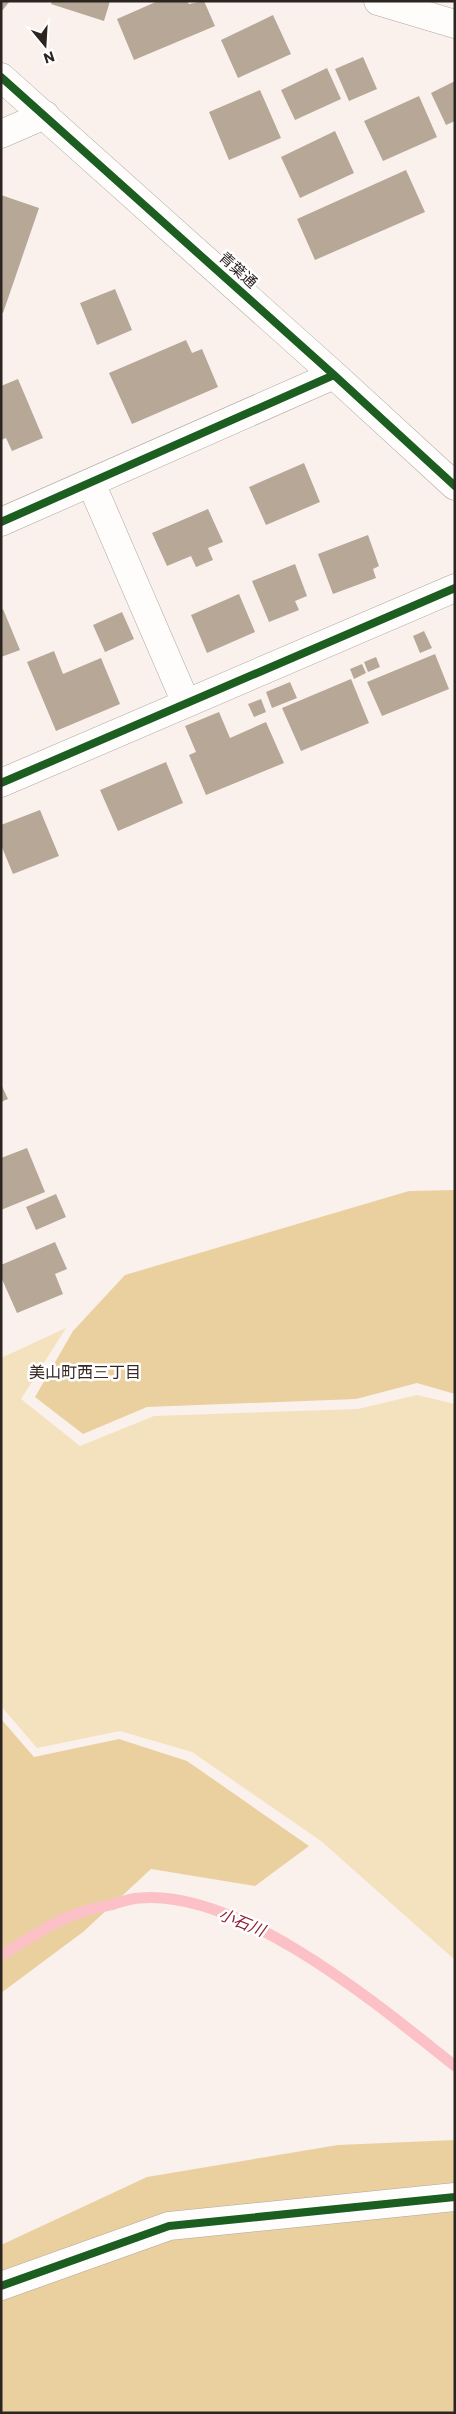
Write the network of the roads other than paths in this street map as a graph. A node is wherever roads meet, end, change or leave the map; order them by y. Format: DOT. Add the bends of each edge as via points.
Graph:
graph roads {
  1 [pos="378,1"];
  2 [pos="455,24"];
  3 [pos="1,77"];
  4 [pos="45,115"];
  5 [pos="1,134"];
  6 [pos="334,375"];
  7 [pos="91,483"];
  8 [pos="455,486"];
  9 [pos="1,522"];
  10 [pos="455,588"];
  11 [pos="186,703"];
  12 [pos="1,783"];
  13 [pos="455,2196"];
  14 [pos="1,2286"];
  1 -- 2 [label="street"];
  3 -- 4 [label="street, 青葉通"];
  4 -- 5 [label="street"];
  4 -- 6 [label="street, 青葉通"];
  6 -- 7 [label="street"];
  6 -- 8 [label="street, 青葉通"];
  7 -- 9 [label="street"];
  7 -- 11 [label="street"];
  10 -- 11 [label="street"];
  11 -- 12 [label="street"];
  13 -- 14 [label="street" via="169,2226"];
}
